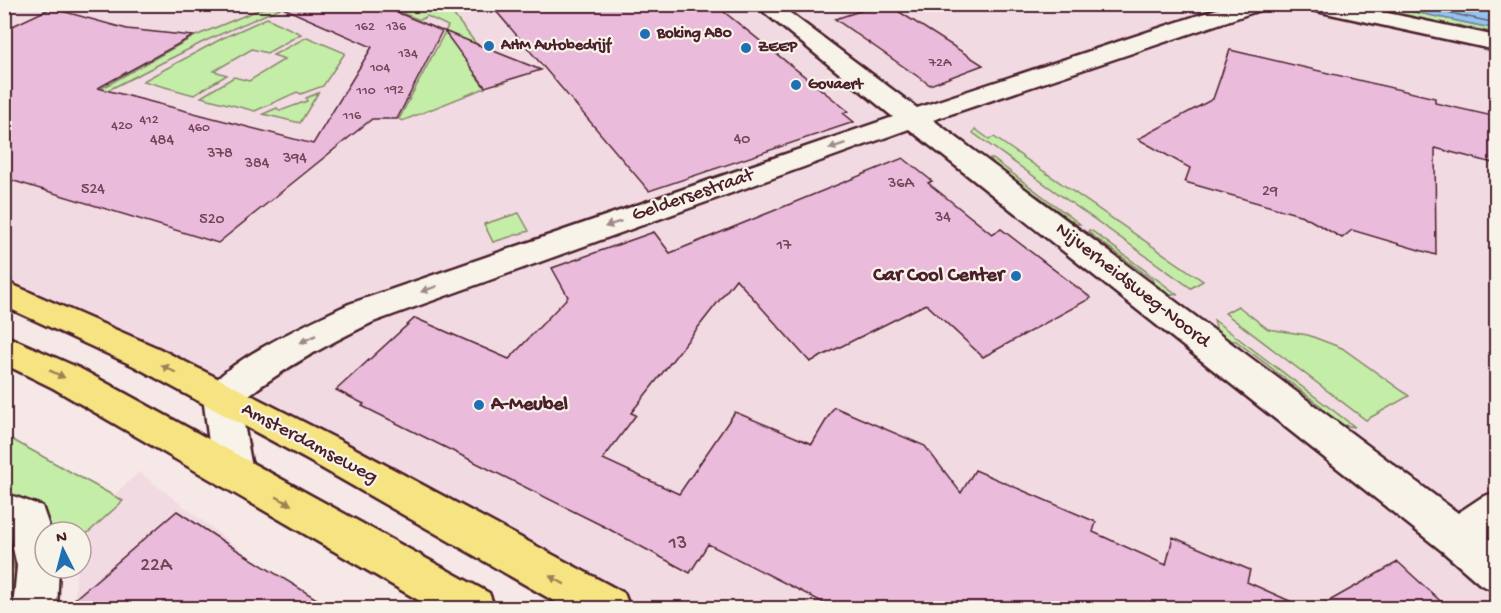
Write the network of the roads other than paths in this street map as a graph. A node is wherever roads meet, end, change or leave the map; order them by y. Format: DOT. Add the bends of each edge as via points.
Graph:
graph roads {
  1 [pos="764,4"];
  2 [pos="1255,4"];
  3 [pos="1312,4"];
  4 [pos="1490,42"];
  5 [pos="1497,64"];
  6 [pos="903,122"];
  7 [pos="4,292"];
  8 [pos="4,348"];
  9 [pos="220,396"];
  10 [pos="233,473"];
  11 [pos="1497,510"];
  12 [pos="4,511"];
  13 [pos="1457,537"];
  14 [pos="1497,571"];
  15 [pos="34,609"];
  16 [pos="473,609"];
  17 [pos="608,609"];
  1 -- 6 [label="street, Nijverheidsweg-Noord"];
  2 -- 6 [label="street, Geldersestraat"];
  3 -- 4 [label="street"];
  4 -- 5 [label="street" via="1489,55"];
  6 -- 9 [label="street, Geldersestraat, one-way" via="361,313 280,352"];
  6 -- 13 [label="street, Nijverheidsweg-Noord"];
  9 -- 7 [label="main road, Amsterdamseweg, one-way" via="146,357"];
  8 -- 10 [label="main road, one-way" via="66,378"];
  9 -- 10 [label="street"];
  17 -- 9 [label="main road, Amsterdamseweg, one-way"];
  10 -- 16 [label="main road, one-way"];
  11 -- 13 [label="street"];
  12 -- 15 [label="street" via="27,519 38,566"];
  13 -- 14 [label="street, Nijverheidsweg-Noord"];
}
